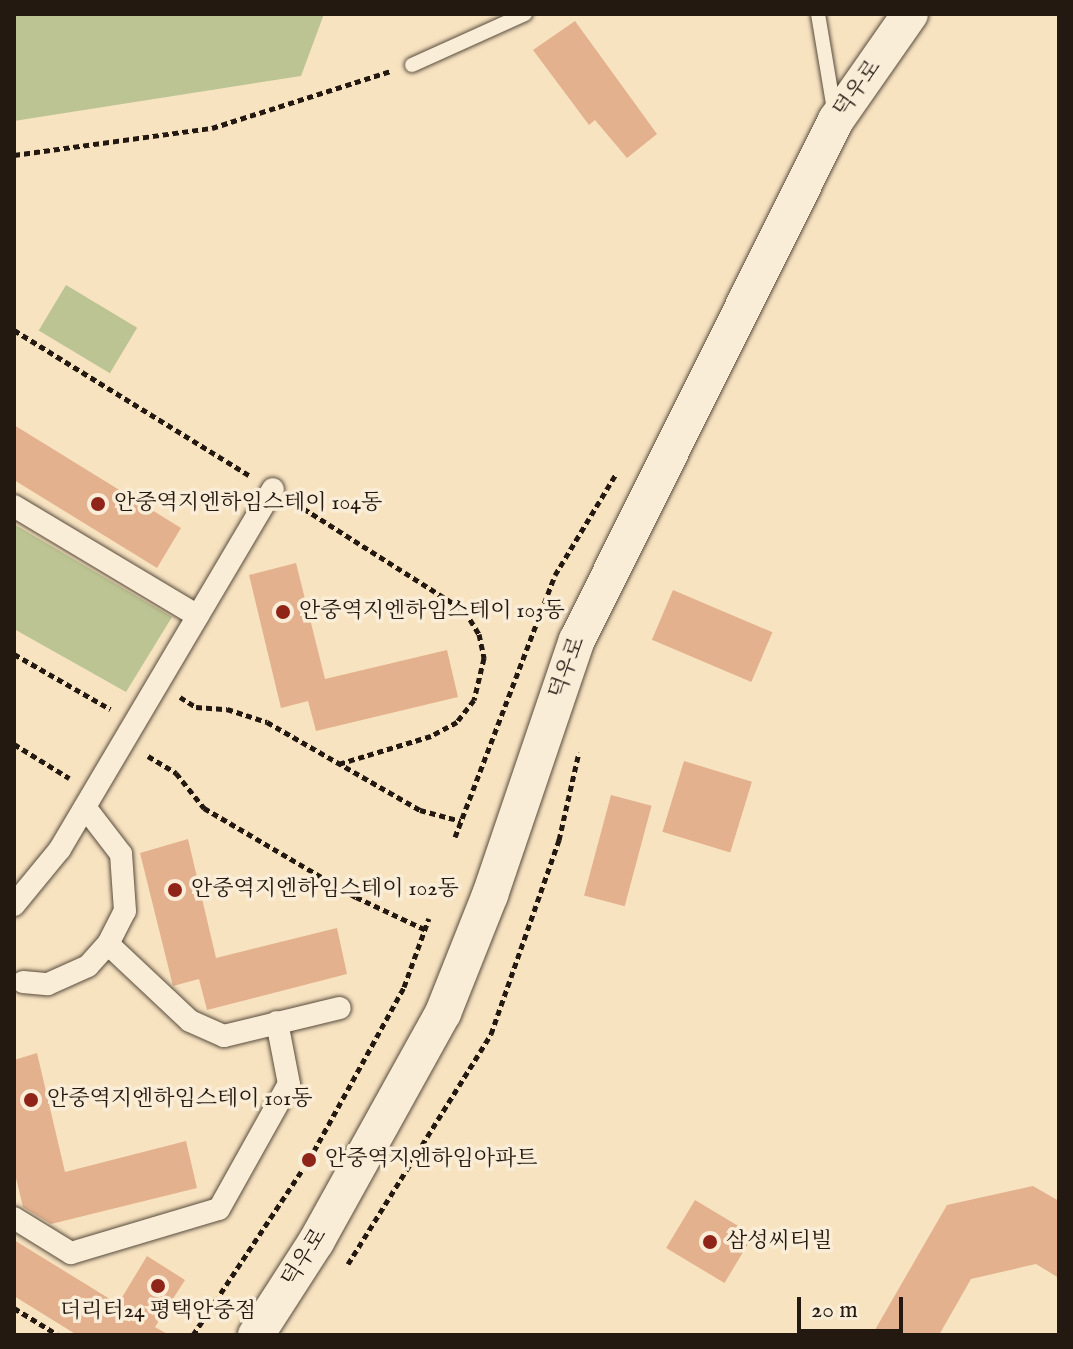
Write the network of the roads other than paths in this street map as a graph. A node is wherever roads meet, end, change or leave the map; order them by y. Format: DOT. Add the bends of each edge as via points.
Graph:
graph roads {
  1 [pos="525,14"];
  2 [pos="818,14"];
  3 [pos="910,14"];
  4 [pos="412,65"];
  5 [pos="836,120"];
  6 [pos="273,489"];
  7 [pos="14,506"];
  8 [pos="198,616"];
  9 [pos="89,800"];
  10 [pos="14,905"];
  11 [pos="108,944"];
  12 [pos="23,982"];
  13 [pos="340,1008"];
  14 [pos="277,1022"];
  15 [pos="14,1218"];
  16 [pos="256,1335"];
  1 -- 4 [label="lane"];
  2 -- 5 [label="lane"];
  3 -- 5 [label="street, 덕우로"];
  5 -- 16 [label="street, 덕우로" via="577,640 490,895 443,1013 316,1242"];
  6 -- 8 [label="street"];
  7 -- 8 [label="street"];
  8 -- 9 [label="street"];
  9 -- 10 [label="street" via="60,849"];
  9 -- 11 [label="street" via="126,873 125,911"];
  11 -- 12 [label="street" via="88,966 48,984"];
  11 -- 14 [label="street" via="190,1021 224,1036"];
  13 -- 14 [label="street"];
  14 -- 15 [label="street" via="289,1084 219,1209 71,1253"];
}
